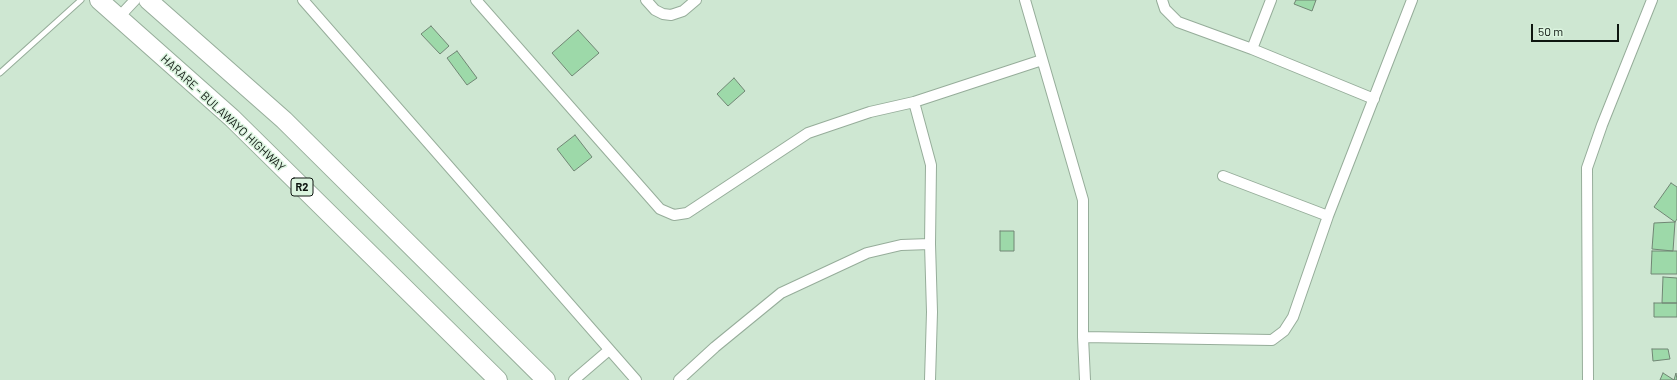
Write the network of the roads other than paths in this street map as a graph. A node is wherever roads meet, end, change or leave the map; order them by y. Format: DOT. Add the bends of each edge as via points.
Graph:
graph roads {
  1 [pos="81,0"];
  2 [pos="99,0"];
  3 [pos="135,0"];
  4 [pos="148,0"];
  5 [pos="303,0"];
  6 [pos="476,0"];
  7 [pos="646,0"];
  8 [pos="696,0"];
  9 [pos="1025,0"];
  10 [pos="1162,0"];
  11 [pos="1271,0"];
  12 [pos="1412,0"];
  13 [pos="1652,0"];
  14 [pos="119,17"];
  15 [pos="1252,49"];
  16 [pos="1042,60"];
  17 [pos="0,73"];
  18 [pos="1374,99"];
  19 [pos="914,102"];
  20 [pos="1223,176"];
  21 [pos="1328,216"];
  22 [pos="930,244"];
  23 [pos="1083,337"];
  24 [pos="609,350"];
  25 [pos="498,380"];
  26 [pos="546,380"];
  27 [pos="574,380"];
  28 [pos="636,380"];
  29 [pos="679,380"];
  30 [pos="930,380"];
  31 [pos="1085,380"];
  32 [pos="1588,380"];
  1 -- 17 [label="lane"];
  2 -- 14 [label="highway, HARARE - BULAWAYO HIGHWAY / R2"];
  3 -- 14 [label="street"];
  4 -- 26 [label="highway" via="284,120"];
  5 -- 24 [label="street"];
  6 -- 19 [label="street" via="660,208 674,215 687,213 808,133 870,112"];
  7 -- 8 [label="street" via="655,10 671,14 683,11"];
  9 -- 16 [label="street"];
  10 -- 15 [label="street" via="1165,9 1178,22"];
  11 -- 15 [label="street"];
  12 -- 18 [label="street"];
  13 -- 32 [label="street" via="1587,168"];
  14 -- 25 [label="highway, HARARE - BULAWAYO HIGHWAY / R2" via="232,118"];
  15 -- 18 [label="street"];
  16 -- 19 [label="street"];
  16 -- 23 [label="street" via="1083,200"];
  18 -- 21 [label="street"];
  19 -- 22 [label="street" via="931,165"];
  20 -- 21 [label="street"];
  21 -- 23 [label="street" via="1293,317 1284,331 1272,340"];
  22 -- 29 [label="street" via="901,246 867,253 781,293"];
  22 -- 30 [label="street"];
  23 -- 31 [label="street"];
  24 -- 27 [label="street"];
  24 -- 28 [label="street"];
}
